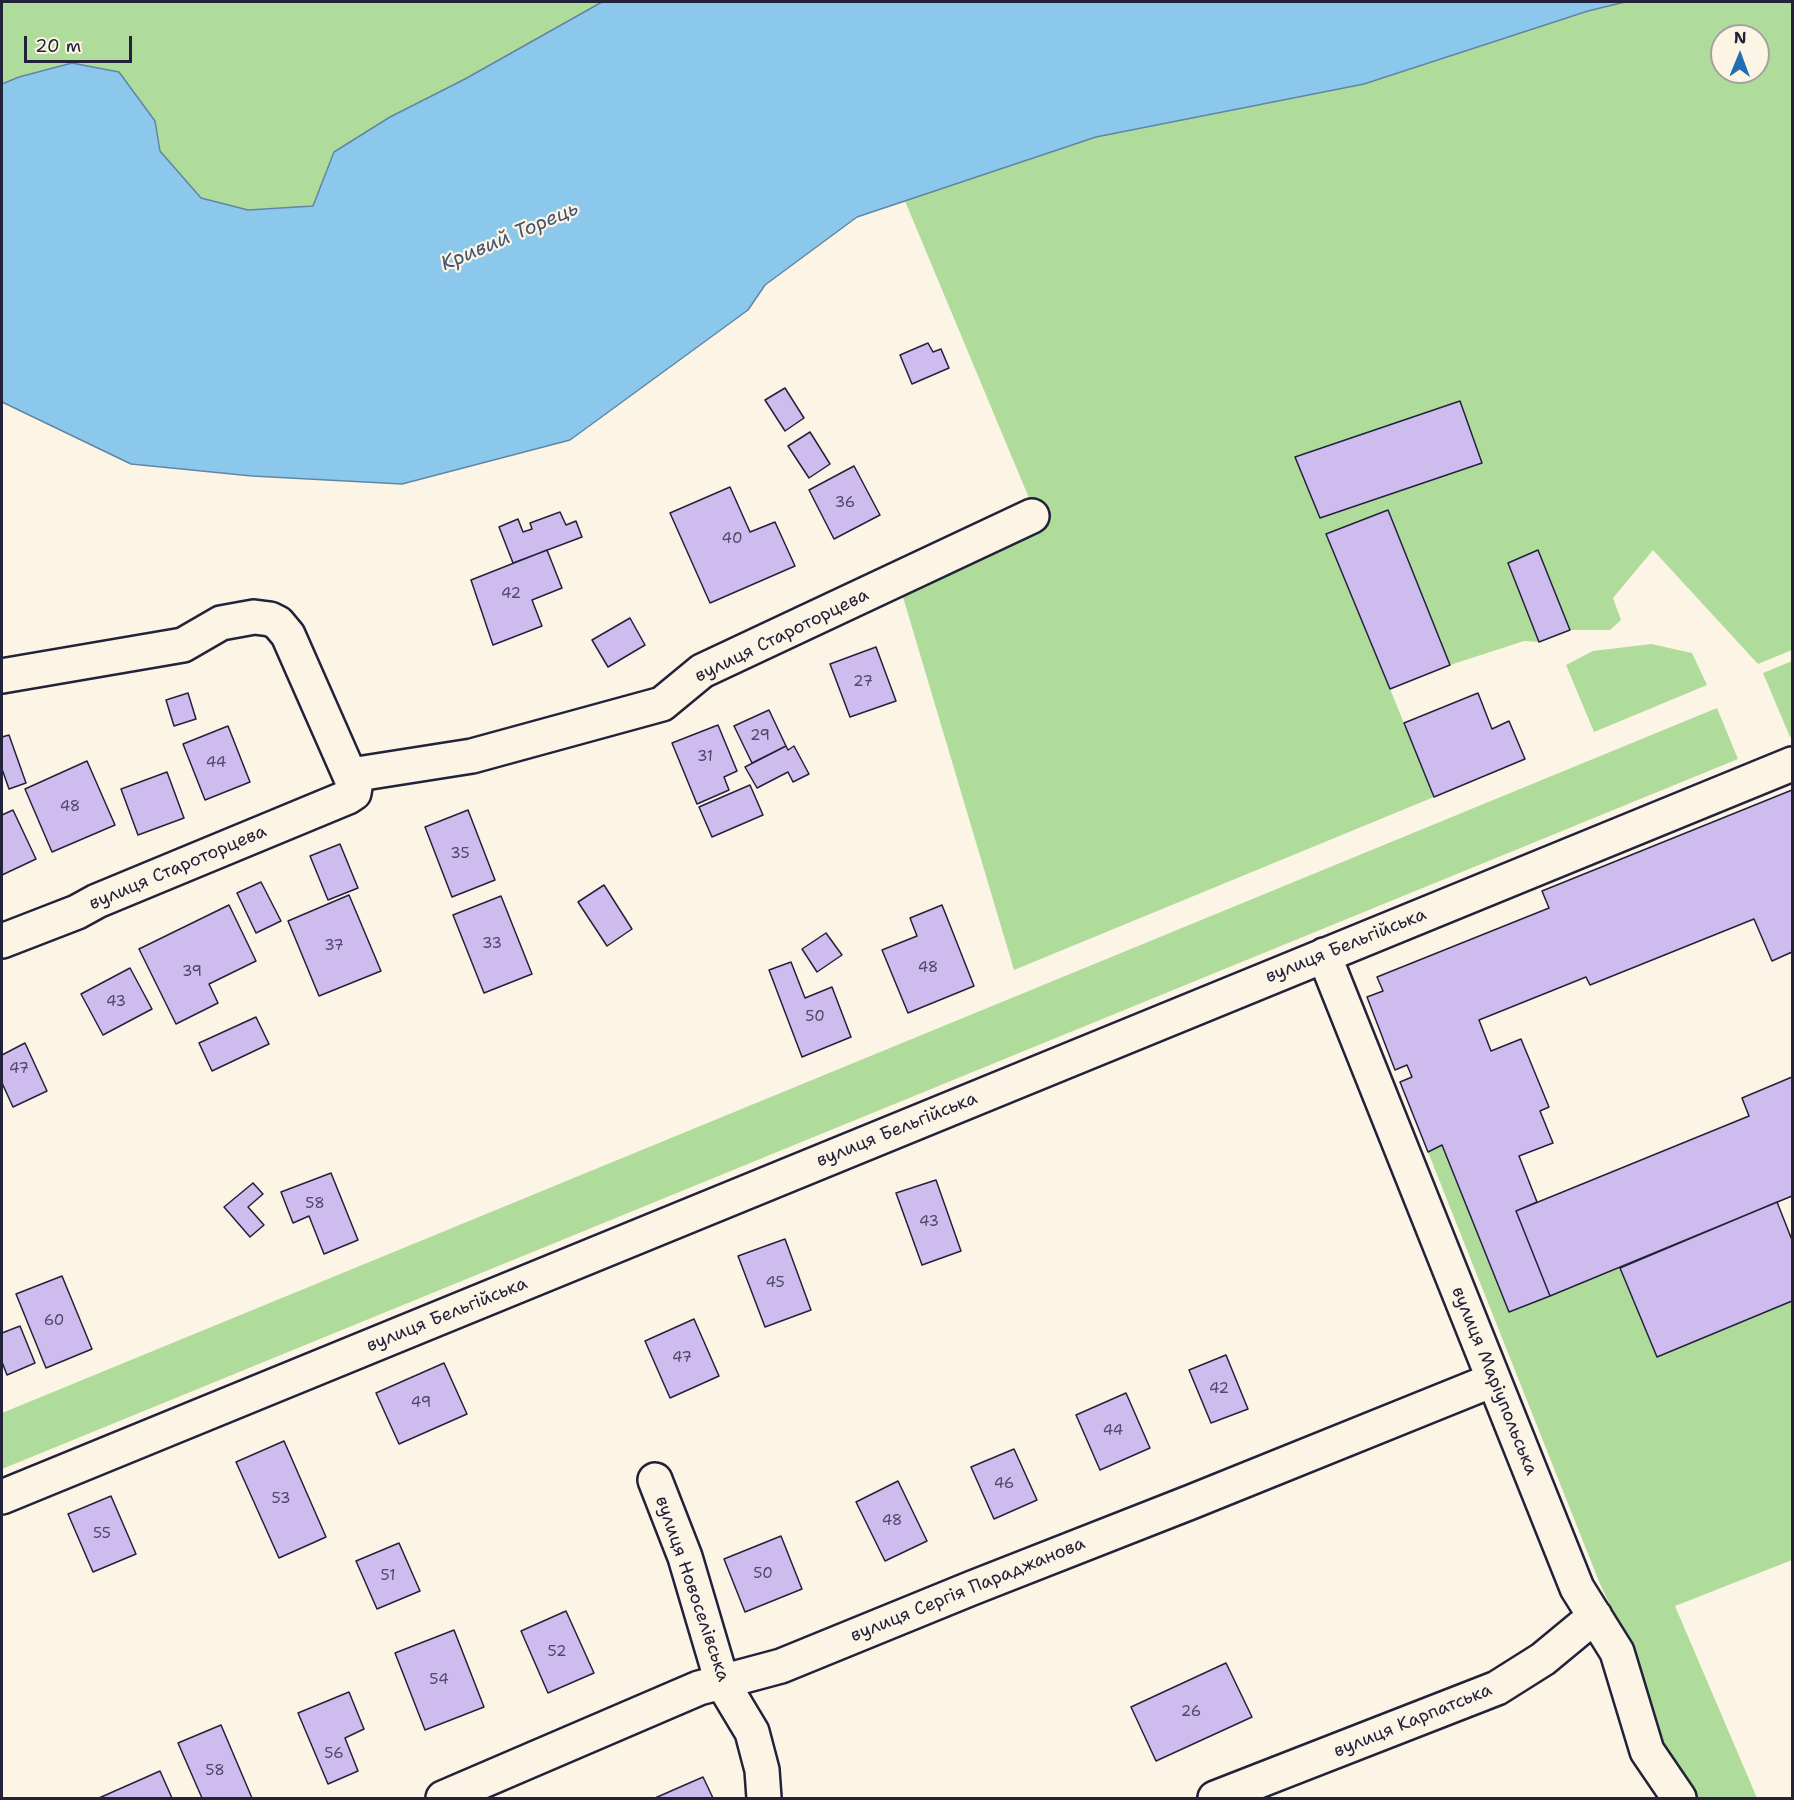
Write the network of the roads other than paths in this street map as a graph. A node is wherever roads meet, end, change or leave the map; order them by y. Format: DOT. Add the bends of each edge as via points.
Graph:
graph roads {
  1 [pos="1032,516"];
  2 [pos="2,676"];
  3 [pos="1792,764"];
  4 [pos="352,784"];
  5 [pos="2,941"];
  6 [pos="1324,955"];
  7 [pos="1493,1380"];
  8 [pos="655,1480"];
  9 [pos="2,1497"];
  10 [pos="1595,1616"];
  11 [pos="722,1682"];
  12 [pos="443,1798"];
  13 [pos="764,1798"];
  14 [pos="1215,1798"];
  15 [pos="1679,1798"];
  1 -- 4 [label="street, вулиця Староторцева" via="702,671 662,704"];
  2 -- 4 [label="street" via="183,645 221,623 254,617 270,619 288,635"];
  3 -- 6 [label="street, вулиця Бельгійська"];
  4 -- 5 [label="street, вулиця Староторцева" via="348,797"];
  6 -- 7 [label="street, вулиця Маріупольська"];
  6 -- 9 [label="street, вулиця Бельгійська"];
  7 -- 10 [label="street, вулиця Маріупольська" via="1577,1588"];
  7 -- 11 [label="street, вулиця Сергія Параджанова" via="781,1666"];
  8 -- 11 [label="street, вулиця Новоселівська" via="685,1557"];
  10 -- 14 [label="street, вулиця Карпатська" via="1543,1659 1497,1688"];
  10 -- 15 [label="street, вулиця Маріупольська" via="1617,1652 1647,1751"];
  11 -- 12 [label="street, вулиця Сергія Параджанова" via="699,1688"];
  11 -- 13 [label="street, вулиця Новоселівська" via="752,1732 762,1770"];
}
